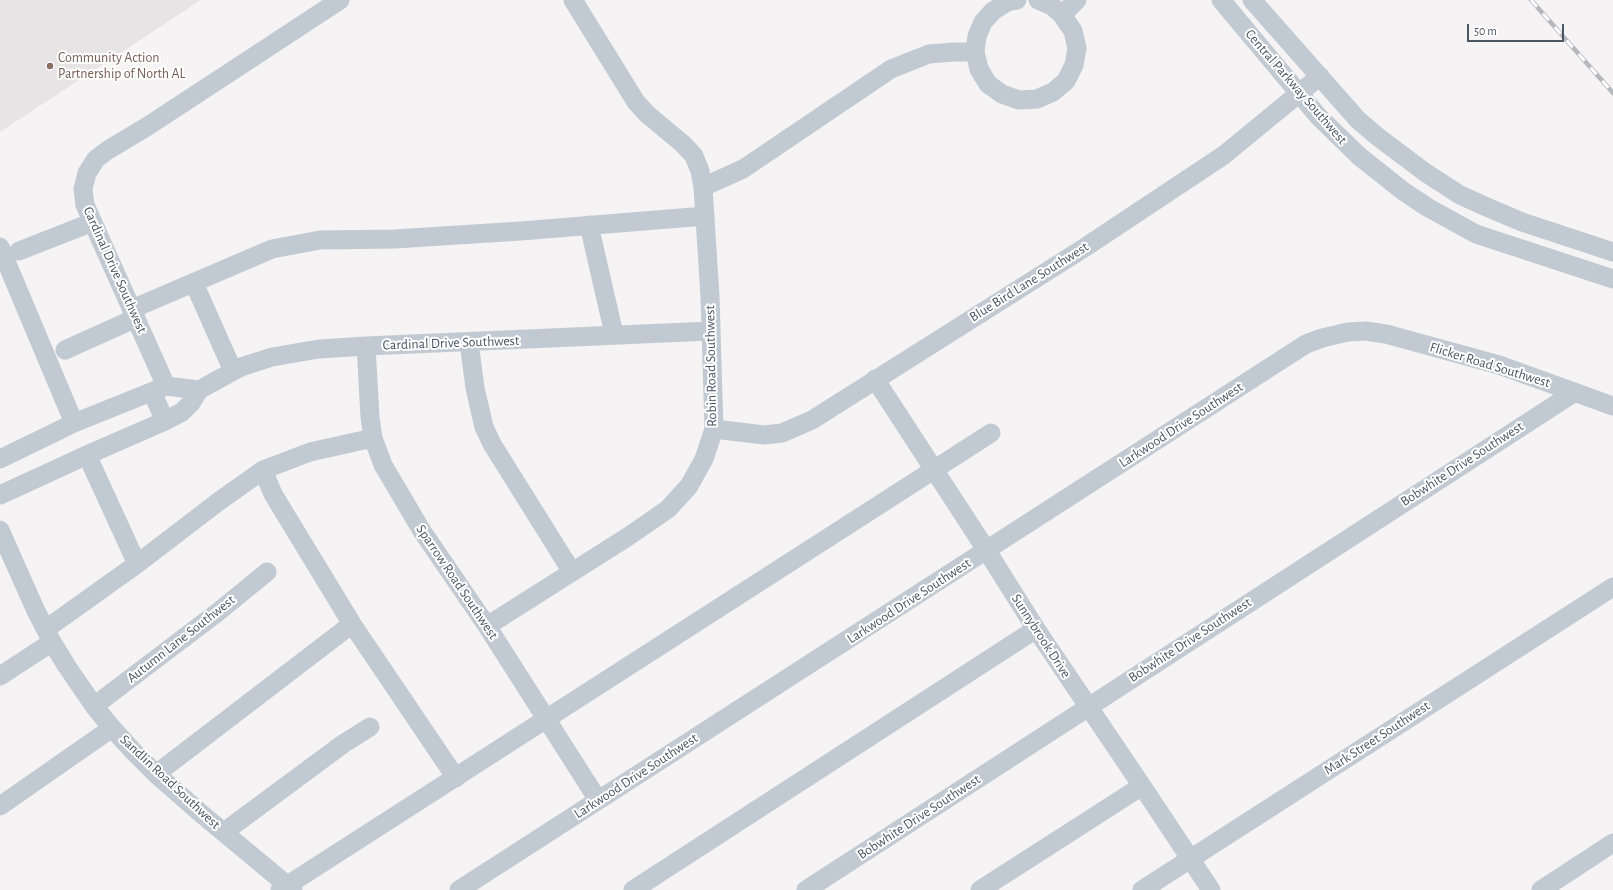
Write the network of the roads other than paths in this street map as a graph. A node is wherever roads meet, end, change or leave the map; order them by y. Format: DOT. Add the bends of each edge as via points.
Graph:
graph roads {
  1 [pos="340,0"];
  2 [pos="573,0"];
  3 [pos="1017,0"];
  4 [pos="1038,0"];
  5 [pos="1077,0"];
  6 [pos="1221,0"];
  7 [pos="1252,0"];
  8 [pos="1062,15"];
  9 [pos="975,52"];
  10 [pos="1320,76"];
  11 [pos="1300,94"];
  12 [pos="703,187"];
  13 [pos="705,216"];
  14 [pos="93,222"];
  15 [pos="589,225"];
  16 [pos="0,247"];
  17 [pos="19,251"];
  18 [pos="1613,252"];
  19 [pos="1613,279"];
  20 [pos="194,283"];
  21 [pos="134,314"];
  22 [pos="711,331"];
  23 [pos="1365,331"];
  24 [pos="614,334"];
  25 [pos="469,342"];
  26 [pos="366,346"];
  27 [pos="65,350"];
  28 [pos="233,371"];
  29 [pos="875,379"];
  30 [pos="159,389"];
  31 [pos="199,390"];
  32 [pos="1575,392"];
  33 [pos="1613,406"];
  34 [pos="165,422"];
  35 [pos="74,423"];
  36 [pos="714,429"];
  37 [pos="991,433"];
  38 [pos="373,438"];
  39 [pos="87,454"];
  40 [pos="0,459"];
  41 [pos="263,470"];
  42 [pos="934,470"];
  43 [pos="0,495"];
  44 [pos="0,530"];
  45 [pos="987,551"];
  46 [pos="138,564"];
  47 [pos="267,572"];
  48 [pos="572,572"];
  49 [pos="1613,587"];
  50 [pos="352,624"];
  51 [pos="487,626"];
  52 [pos="1036,630"];
  53 [pos="49,635"];
  54 [pos="0,676"];
  55 [pos="94,706"];
  56 [pos="1088,706"];
  57 [pos="548,719"];
  58 [pos="370,727"];
  59 [pos="112,728"];
  60 [pos="156,774"];
  61 [pos="456,778"];
  62 [pos="1142,786"];
  63 [pos="598,800"];
  64 [pos="0,806"];
  65 [pos="224,832"];
  66 [pos="1613,843"];
  67 [pos="1190,858"];
  68 [pos="287,889"];
  69 [pos="460,890"];
  70 [pos="633,890"];
  71 [pos="806,890"];
  72 [pos="980,890"];
  73 [pos="1142,890"];
  74 [pos="1211,890"];
  75 [pos="1541,890"];
  1 -- 14 [label="street, Cardinal Drive Southwest" via="96,159 87,173 83,189 85,205"];
  2 -- 12 [label="street, Robin Road Southwest" via="636,102 694,156"];
  3 -- 9 [label="street" via="1007,2 983,22 977,36"];
  4 -- 8 [label="street" via="1052,6"];
  5 -- 8 [label="street"];
  6 -- 11 [label="street, Central Parkway Southwest"];
  7 -- 10 [label="street, Central Parkway Southwest"];
  8 -- 9 [label="street" via="1073,31 1077,48 1074,65 1066,81 1053,92 1037,99 1019,100 1002,94 988,84 979,69"];
  9 -- 12 [label="street" via="930,54 891,69 742,168"];
  10 -- 11 [label="street, Blue Bird Lane Southwest"];
  10 -- 18 [label="street, Central Parkway Southwest" via="1358,120 1378,137 1460,195 1522,222"];
  11 -- 19 [label="street, Central Parkway Southwest" via="1359,156 1403,191 1439,214 1476,234"];
  11 -- 29 [label="street, Blue Bird Lane Southwest" via="1224,155 1084,248"];
  12 -- 13 [label="street, Robin Road Southwest"];
  13 -- 15 [label="street"];
  13 -- 22 [label="street, Robin Road Southwest"];
  14 -- 17 [label="street"];
  14 -- 21 [label="street, Cardinal Drive Southwest"];
  15 -- 20 [label="street" via="395,239 320,240 272,249"];
  15 -- 24 [label="street"];
  16 -- 35 [label="street"];
  20 -- 21 [label="street"];
  20 -- 28 [label="street"];
  21 -- 27 [label="street"];
  21 -- 30 [label="street, Cardinal Drive Southwest"];
  22 -- 24 [label="street, Cardinal Drive Southwest"];
  22 -- 36 [label="street, Robin Road Southwest"];
  23 -- 32 [label="street, Flicker Road Southwest" via="1386,334 1499,365"];
  23 -- 45 [label="street, Larkwood Drive Southwest" via="1335,335 1306,344"];
  24 -- 25 [label="street, Cardinal Drive Southwest"];
  25 -- 26 [label="street, Cardinal Drive Southwest"];
  25 -- 48 [label="street" via="474,388 484,427"];
  26 -- 28 [label="street, Cardinal Drive Southwest" via="272,356"];
  26 -- 38 [label="street, Sparrow Road Southwest"];
  28 -- 31 [label="street, Cardinal Drive Southwest"];
  29 -- 36 [label="street, Blue Bird Lane Southwest" via="812,420 782,433 764,435"];
  29 -- 42 [label="street, Sunnybrook Drive"];
  30 -- 31 [label="street"];
  30 -- 34 [label="street, Cardinal Drive Southwest"];
  30 -- 35 [label="street"];
  31 -- 34 [label="street, Cardinal Drive Southwest" via="182,412"];
  32 -- 33 [label="street, Flicker Road Southwest"];
  32 -- 56 [label="street, Bobwhite Drive Southwest"];
  34 -- 39 [label="street, Cardinal Drive Southwest"];
  35 -- 40 [label="street"];
  36 -- 48 [label="street, Robin Road Southwest" via="704,459 689,486 668,509"];
  37 -- 42 [label="street"];
  38 -- 41 [label="street" via="310,452"];
  38 -- 51 [label="street, Sparrow Road Southwest" via="383,464 422,531"];
  39 -- 43 [label="street, Cardinal Drive Southwest"];
  39 -- 46 [label="street"];
  41 -- 46 [label="street"];
  41 -- 50 [label="street" via="273,494"];
  42 -- 45 [label="street, Sunnybrook Drive"];
  42 -- 57 [label="street"];
  44 -- 53 [label="street, Sandlin Road Southwest"];
  45 -- 52 [label="street, Sunnybrook Drive"];
  45 -- 63 [label="street, Larkwood Drive Southwest"];
  46 -- 53 [label="street"];
  47 -- 55 [label="street, Autumn Lane Southwest"];
  48 -- 51 [label="street, Robin Road Southwest"];
  49 -- 67 [label="street, Mark Street Southwest"];
  50 -- 60 [label="street"];
  50 -- 61 [label="street"];
  51 -- 57 [label="street, Sparrow Road Southwest"];
  52 -- 56 [label="street, Sunnybrook Drive"];
  52 -- 70 [label="street"];
  53 -- 54 [label="street"];
  53 -- 55 [label="street, Sandlin Road Southwest"];
  55 -- 59 [label="street, Sandlin Road Southwest"];
  56 -- 62 [label="street, Sunnybrook Drive"];
  56 -- 71 [label="street, Bobwhite Drive Southwest"];
  57 -- 61 [label="street"];
  57 -- 63 [label="street, Sparrow Road Southwest"];
  58 -- 65 [label="street"];
  59 -- 60 [label="street, Sandlin Road Southwest"];
  59 -- 64 [label="street"];
  60 -- 65 [label="street, Sandlin Road Southwest"];
  61 -- 68 [label="street"];
  62 -- 67 [label="street, Sunnybrook Drive"];
  62 -- 72 [label="street"];
  63 -- 69 [label="street, Larkwood Drive Southwest"];
  65 -- 68 [label="street, Sandlin Road Southwest"];
  66 -- 75 [label="street"];
  67 -- 73 [label="street, Mark Street Southwest"];
  67 -- 74 [label="street, Sunnybrook Drive"];
}
